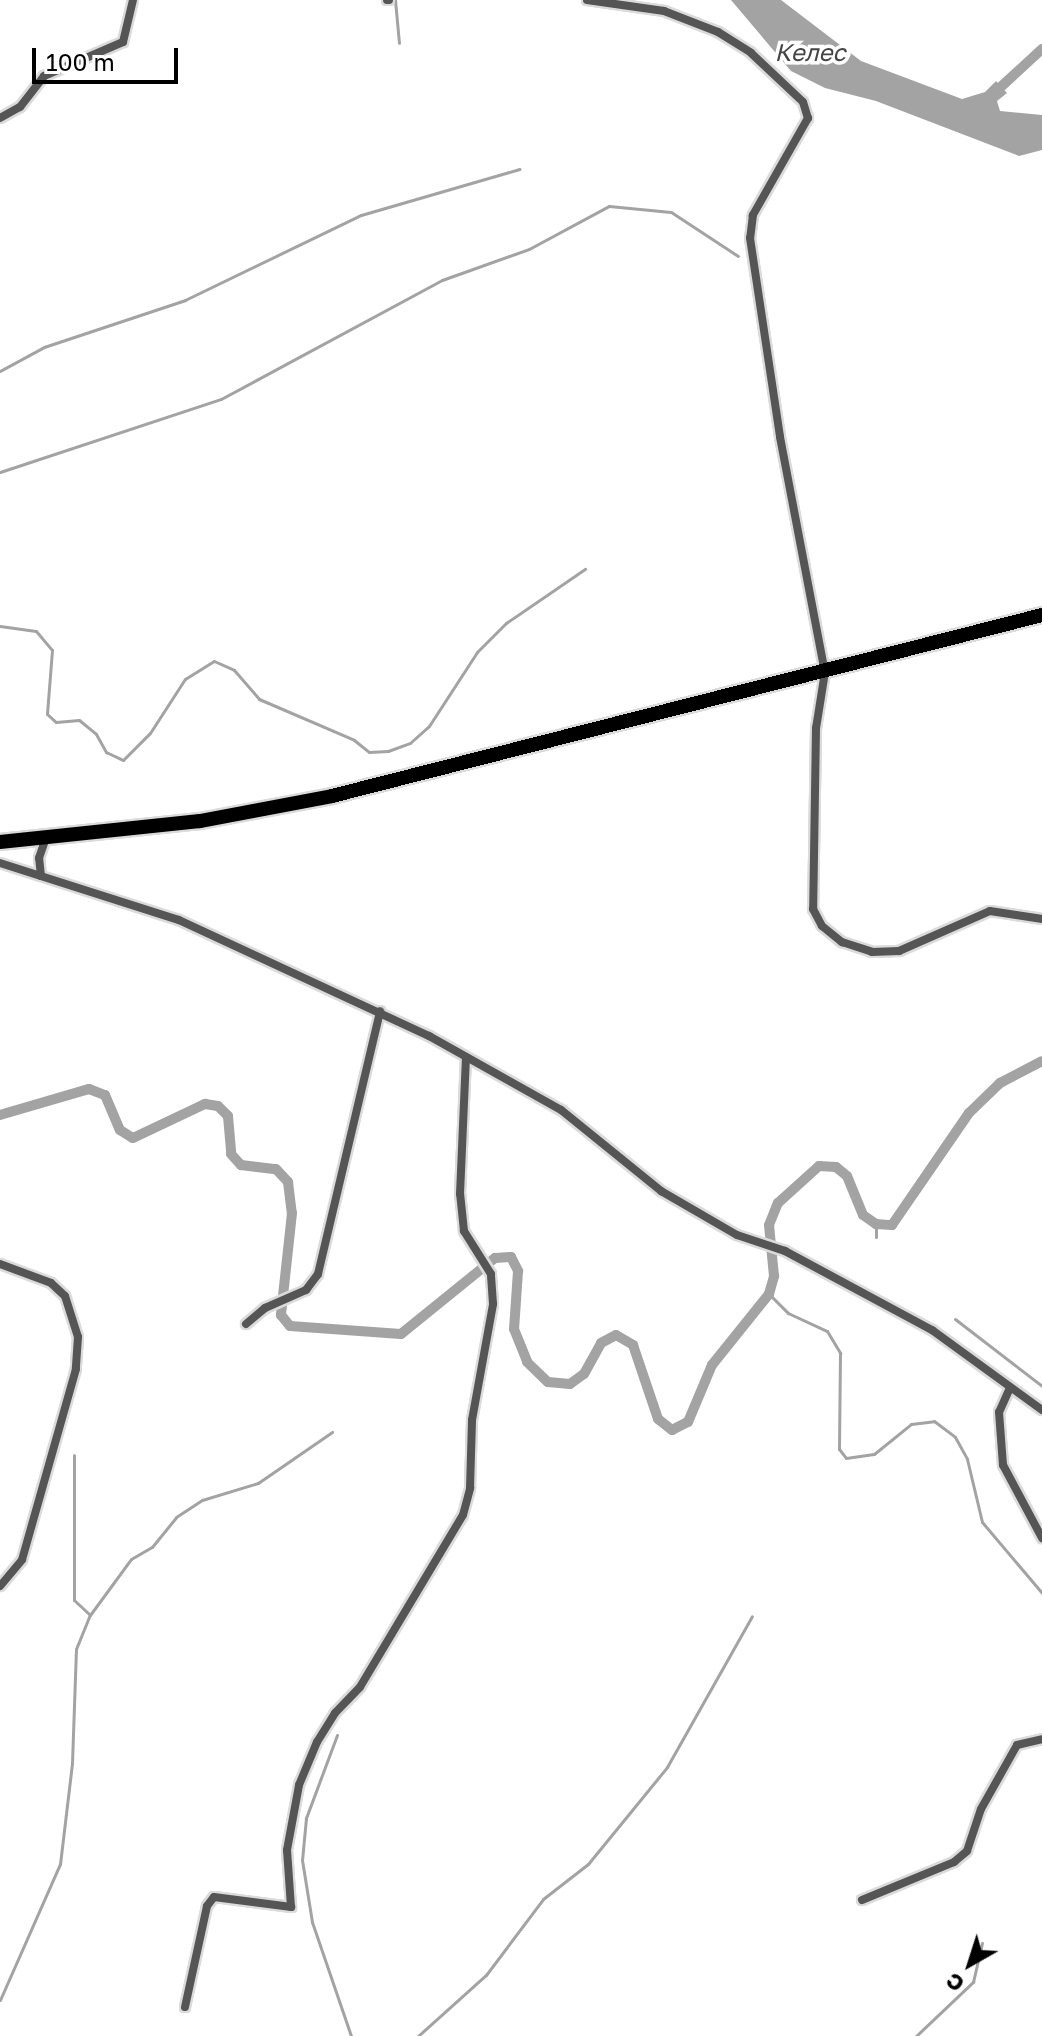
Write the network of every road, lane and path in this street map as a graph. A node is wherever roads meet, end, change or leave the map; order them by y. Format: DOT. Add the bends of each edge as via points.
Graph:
graph roads {
  1 [pos="133,0"];
  2 [pos="587,0"];
  3 [pos="0,118"];
  4 [pos="1042,615"];
  5 [pos="825,672"];
  6 [pos="46,838"];
  7 [pos="0,842"];
  8 [pos="0,863"];
  9 [pos="41,876"];
  10 [pos="1042,919"];
  11 [pos="380,1011"];
  12 [pos="466,1057"];
  13 [pos="0,1264"];
  14 [pos="246,1324"];
  15 [pos="1009,1390"];
  16 [pos="1042,1410"];
  17 [pos="1042,1538"];
  18 [pos="0,1586"];
  19 [pos="1042,1739"];
  20 [pos="862,1900"];
  21 [pos="185,2007"];
  1 -- 3 [label="street" via="123,42 44,76 20,107"];
  2 -- 5 [label="street" via="664,11 718,32 751,53 803,102 808,118 753,215 750,238 780,437"];
  4 -- 5 [label="highway"];
  5 -- 6 [label="highway" via="332,796 200,821"];
  5 -- 10 [label="street" via="816,728 813,909 822,926 857,947 899,951 990,911"];
  6 -- 7 [label="highway"];
  6 -- 9 [label="street" via="39,858"];
  8 -- 9 [label="street"];
  9 -- 11 [label="street" via="179,920"];
  11 -- 12 [label="street"];
  11 -- 14 [label="street" via="318,1274 306,1290 265,1308"];
  12 -- 15 [label="street" via="561,1110 661,1191 737,1235 785,1251 932,1330"];
  12 -- 21 [label="street" via="464,1231 491,1274 493,1304 472,1420 470,1488 463,1515 360,1687 317,1742 299,1785 287,1850 291,1907 214,1897 207,1906"];
  13 -- 18 [label="street" via="51,1283 65,1296 78,1337 76,1369 22,1560"];
  15 -- 16 [label="street"];
  15 -- 17 [label="street" via="999,1412 1003,1465"];
  19 -- 20 [label="street" via="1017,1745 981,1809 967,1851 954,1862"];
}
